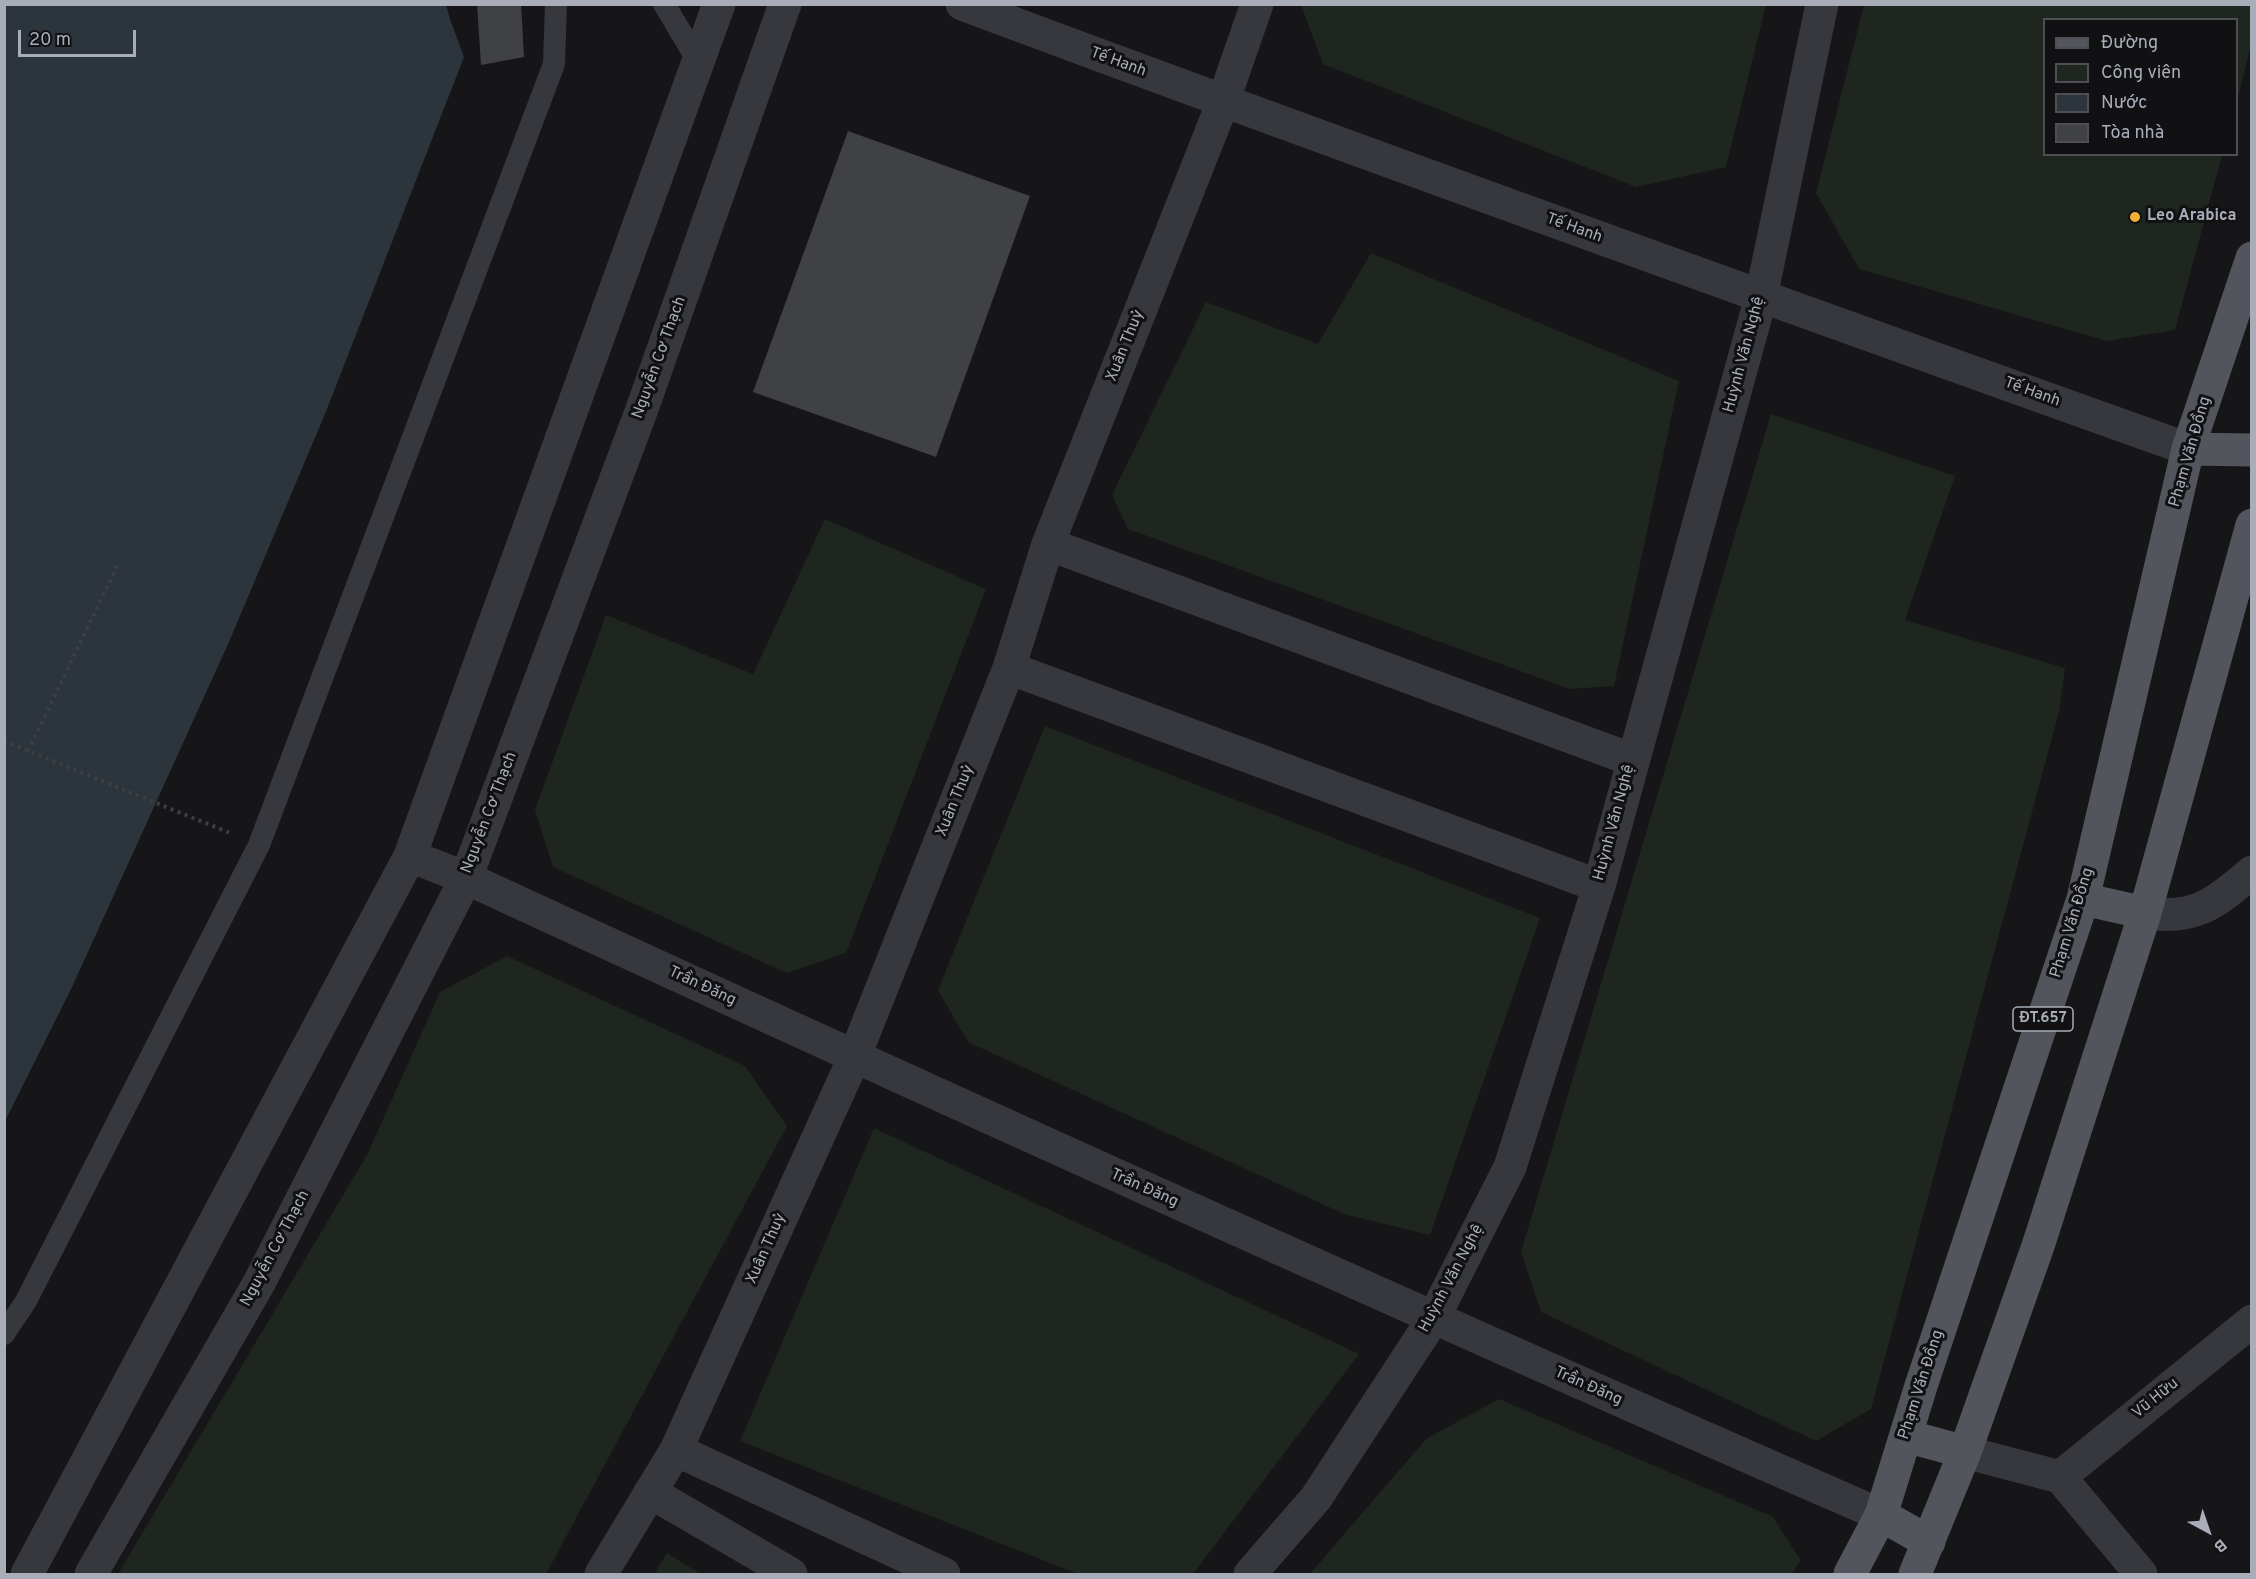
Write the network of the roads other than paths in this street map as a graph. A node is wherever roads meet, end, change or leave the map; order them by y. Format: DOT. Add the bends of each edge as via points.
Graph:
graph roads {
  1 [pos="556,4"];
  2 [pos="664,4"];
  3 [pos="719,4"];
  4 [pos="785,4"];
  5 [pos="962,4"];
  6 [pos="1257,4"];
  7 [pos="1822,4"];
  8 [pos="698,61"];
  9 [pos="1223,102"];
  10 [pos="2252,258"];
  11 [pos="1761,297"];
  12 [pos="2188,449"];
  13 [pos="2252,450"];
  14 [pos="2252,525"];
  15 [pos="1048,544"];
  16 [pos="1009,668"];
  17 [pos="1633,759"];
  18 [pos="410,856"];
  19 [pos="2252,872"];
  20 [pos="466,878"];
  21 [pos="1599,886"];
  22 [pos="2083,899"];
  23 [pos="2145,913"];
  24 [pos="855,1058"];
  25 [pos="1433,1319"];
  26 [pos="2252,1321"];
  27 [pos="4,1334"];
  28 [pos="1906,1436"];
  29 [pos="676,1450"];
  30 [pos="1965,1452"];
  31 [pos="2060,1477"];
  32 [pos="650,1492"];
  33 [pos="1881,1515"];
  34 [pos="1929,1542"];
  35 [pos="27,1575"];
  36 [pos="91,1575"];
  37 [pos="601,1575"];
  38 [pos="790,1575"];
  39 [pos="944,1575"];
  40 [pos="1250,1575"];
  41 [pos="1850,1575"];
  42 [pos="1915,1575"];
  43 [pos="2141,1575"];
  1 -- 27 [label="lane" via="554,64 259,845 26,1301"];
  2 -- 8 [label="lane"];
  3 -- 8 [label="street"];
  4 -- 20 [label="street, Nguyễn Cơ Thạch" via="642,409"];
  5 -- 9 [label="street, Tế Hanh"];
  6 -- 9 [label="street, Xuân Thuỷ"];
  7 -- 11 [label="street, Huỳnh Văn Nghệ"];
  8 -- 18 [label="street"];
  9 -- 11 [label="street, Tế Hanh"];
  9 -- 15 [label="street, Xuân Thuỷ"];
  10 -- 12 [label="main road, Phạm Văn Đồng / ĐT.657"];
  11 -- 12 [label="street, Tế Hanh"];
  11 -- 17 [label="street, Huỳnh Văn Nghệ"];
  12 -- 13 [label="main road"];
  12 -- 22 [label="main road, Phạm Văn Đồng / ĐT.657"];
  14 -- 23 [label="main road"];
  15 -- 16 [label="street, Xuân Thuỷ"];
  15 -- 17 [label="street"];
  16 -- 21 [label="street"];
  16 -- 24 [label="street, Xuân Thuỷ"];
  17 -- 21 [label="street, Huỳnh Văn Nghệ"];
  18 -- 20 [label="street, Trần Đăng"];
  18 -- 35 [label="street"];
  19 -- 23 [label="street" via="2208,906 2188,914"];
  20 -- 24 [label="street, Trần Đăng"];
  20 -- 36 [label="street, Nguyễn Cơ Thạch" via="259,1283"];
  21 -- 25 [label="street, Huỳnh Văn Nghệ" via="1510,1167"];
  22 -- 23 [label="main road"];
  22 -- 28 [label="main road, Phạm Văn Đồng / ĐT.657"];
  23 -- 30 [label="main road" via="2038,1246"];
  24 -- 25 [label="street, Trần Đăng"];
  24 -- 29 [label="street, Xuân Thuỷ"];
  25 -- 33 [label="street, Trần Đăng"];
  25 -- 40 [label="street, Huỳnh Văn Nghệ" via="1316,1498"];
  26 -- 31 [label="street, Vũ Hữu"];
  28 -- 30 [label="main road"];
  28 -- 33 [label="main road, Phạm Văn Đồng / ĐT.657"];
  29 -- 32 [label="street, Xuân Thuỷ"];
  29 -- 39 [label="street"];
  30 -- 31 [label="street"];
  30 -- 34 [label="main road"];
  31 -- 43 [label="street"];
  32 -- 37 [label="street, Xuân Thuỷ"];
  32 -- 38 [label="street"];
  33 -- 34 [label="main road"];
  33 -- 41 [label="main road, Phạm Văn Đồng / ĐT.657"];
  34 -- 42 [label="main road"];
}
